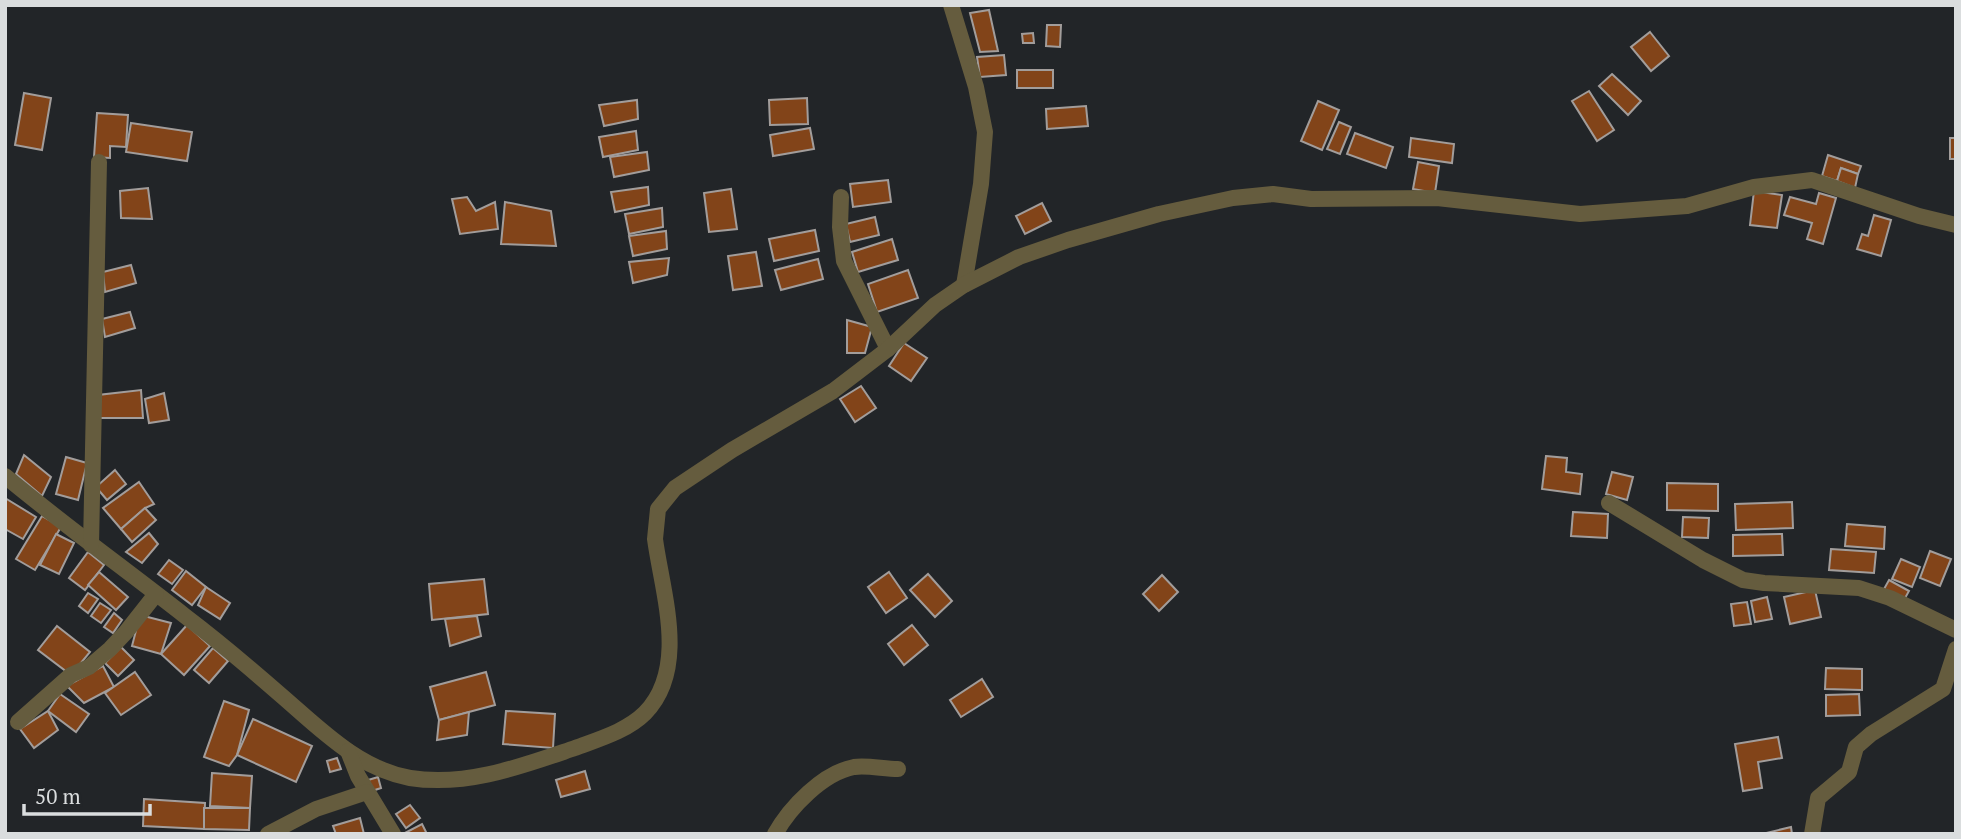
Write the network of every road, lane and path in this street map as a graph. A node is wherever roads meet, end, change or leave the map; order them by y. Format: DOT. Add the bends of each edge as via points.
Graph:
graph roads {
  1 [pos="951,5"];
  2 [pos="99,162"];
  3 [pos="841,197"];
  4 [pos="1956,225"];
  5 [pos="964,285"];
  6 [pos="888,349"];
  7 [pos="5,476"];
  8 [pos="1609,503"];
  9 [pos="91,545"];
  10 [pos="156,594"];
  11 [pos="1956,630"];
  12 [pos="1956,649"];
  13 [pos="18,722"];
  14 [pos="348,751"];
  15 [pos="898,769"];
  16 [pos="367,792"];
  17 [pos="268,834"];
  18 [pos="393,834"];
  19 [pos="775,834"];
  20 [pos="1812,834"];
  1 -- 5 [label="street" via="985,132"];
  2 -- 9 [label="street"];
  3 -- 6 [label="street" via="844,261"];
  4 -- 5 [label="street" via="1812,180 1754,187 1688,206 1580,214 1437,198 1311,199 1273,194 1159,214 1068,240 1019,257"];
  5 -- 6 [label="street"];
  6 -- 14 [label="street" via="833,391 732,450 666,497 657,515 655,539 668,622 668,662 654,702 636,720 614,734 475,778 409,778"];
  7 -- 9 [label="street"];
  8 -- 11 [label="street" via="1743,580 1859,589 1890,598"];
  9 -- 10 [label="street"];
  10 -- 13 [label="street" via="110,649"];
  10 -- 14 [label="street"];
  12 -- 20 [label="street" via="1943,689 1856,747 1849,772 1818,798"];
  14 -- 16 [label="street"];
  15 -- 19 [label="street" via="855,766 833,774 794,805"];
  16 -- 17 [label="street" via="316,809"];
  16 -- 18 [label="street"];
}
